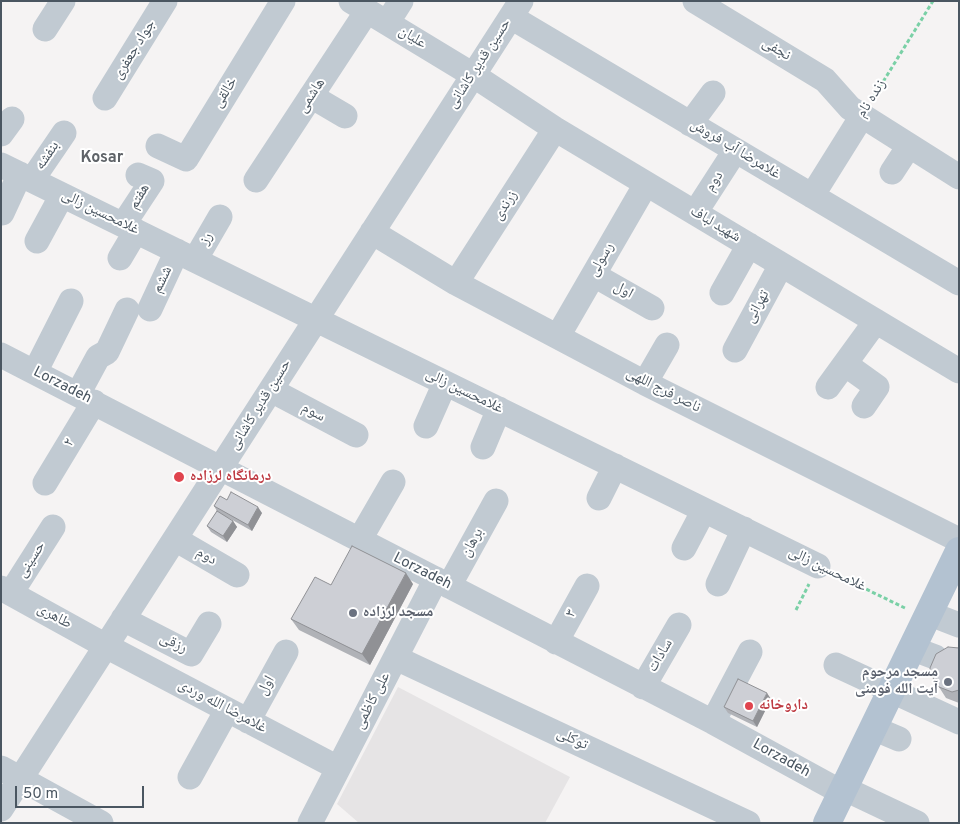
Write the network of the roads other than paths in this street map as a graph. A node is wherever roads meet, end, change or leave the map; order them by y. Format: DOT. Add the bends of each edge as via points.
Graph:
graph roads {
  1 [pos="63,1"];
  2 [pos="165,1"];
  3 [pos="283,1"];
  4 [pos="401,1"];
  5 [pos="695,1"];
  6 [pos="516,9"];
  7 [pos="369,12"];
  8 [pos="45,30"];
  9 [pos="473,75"];
  10 [pos="714,93"];
  11 [pos="311,96"];
  12 [pos="105,98"];
  13 [pos="856,112"];
  14 [pos="345,116"];
  15 [pos="690,124"];
  16 [pos="555,129"];
  17 [pos="64,133"];
  18 [pos="158,146"];
  19 [pos="910,146"];
  20 [pos="735,151"];
  21 [pos="892,172"];
  22 [pos="18,173"];
  23 [pos="138,174"];
  24 [pos="959,176"];
  25 [pos="256,180"];
  26 [pos="646,184"];
  27 [pos="62,195"];
  28 [pos="812,196"];
  29 [pos="2,213"];
  30 [pos="695,213"];
  31 [pos="220,217"];
  32 [pos="130,228"];
  33 [pos="372,232"];
  34 [pos="37,241"];
  35 [pos="749,245"];
  36 [pos="186,256"];
  37 [pos="120,258"];
  38 [pos="781,265"];
  39 [pos="594,275"];
  40 [pos="456,283"];
  41 [pos="959,283"];
  42 [pos="722,293"];
  43 [pos="71,301"];
  44 [pos="652,308"];
  45 [pos="315,319"];
  46 [pos="876,321"];
  47 [pos="558,336"];
  48 [pos="667,345"];
  49 [pos="735,350"];
  50 [pos="1,355"];
  51 [pos="845,364"];
  52 [pos="959,371"];
  53 [pos="35,372"];
  54 [pos="645,382"];
  55 [pos="446,383"];
  56 [pos="828,387"];
  57 [pos="271,390"];
  58 [pos="86,398"];
  59 [pos="864,406"];
  60 [pos="499,409"];
  61 [pos="426,426"];
  62 [pos="356,435"];
  63 [pos="483,447"];
  64 [pos="615,466"];
  65 [pos="221,467"];
  66 [pos="393,482"];
  67 [pos="46,483"];
  68 [pos="599,498"];
  69 [pos="496,501"];
  70 [pos="704,510"];
  71 [pos="53,527"];
  72 [pos="744,530"];
  73 [pos="175,539"];
  74 [pos="360,539"];
  75 [pos="959,540"];
  76 [pos="684,548"];
  77 [pos="959,551"];
  78 [pos="818,566"];
  79 [pos="237,575"];
  80 [pos="443,582"];
  81 [pos="718,584"];
  82 [pos="587,586"];
  83 [pos="6,590"];
  84 [pos="927,616"];
  85 [pos="123,619"];
  86 [pos="209,624"];
  87 [pos="679,625"];
  88 [pos="959,625"];
  89 [pos="556,642"];
  90 [pos="106,646"];
  91 [pos="286,652"];
  92 [pos="750,652"];
  93 [pos="396,658"];
  94 [pos="836,665"];
  95 [pos="643,688"];
  96 [pos="890,690"];
  97 [pos="238,716"];
  98 [pos="713,722"];
  99 [pos="959,722"];
  100 [pos="873,728"];
  101 [pos="899,739"];
  102 [pos="338,768"];
  103 [pos="11,773"];
  104 [pos="190,777"];
  105 [pos="842,790"];
  106 [pos="1,809"];
  107 [pos="881,815"];
  108 [pos="101,823"];
  109 [pos="310,823"];
  110 [pos="748,823"];
  111 [pos="826,823"];
  112 [pos="917,823"];
  1 -- 8 [label="street"];
  2 -- 12 [label="street, جواد جعفری"];
  3 -- 18 [label="street, خالقی" via="186,159"];
  4 -- 7 [label="street, هاشمی"];
  5 -- 13 [label="street, نجفی" via="825,80"];
  6 -- 9 [label="street, حسین قدیر کاشانی"];
  6 -- 15 [label="street, غلامرضا آب فروش"];
  7 -- 9 [label="street, علیان"];
  7 -- 11 [label="street, هاشمی"];
  9 -- 16 [label="street, شهید لباف"];
  9 -- 33 [label="street, حسین قدیر کاشانی"];
  10 -- 15 [label="street"];
  11 -- 14 [label="street"];
  11 -- 25 [label="street, هاشمی"];
  13 -- 19 [label="street, نجفی"];
  13 -- 28 [label="street, زنده نام"];
  15 -- 20 [label="street, غلامرضا آب فروش"];
  16 -- 26 [label="street, شهید لباف"];
  16 -- 40 [label="street, زرندی"];
  17 -- 22 [label="street, بنفشه"];
  19 -- 21 [label="street"];
  19 -- 24 [label="street, نجفی"];
  20 -- 28 [label="street, غلامرضا آب فروش"];
  20 -- 30 [label="street, دوم"];
  22 -- 27 [label="street, غلامحسین زالی"];
  22 -- 29 [label="street, بنفشه"];
  23 -- 32 [label="street, هفتم" via="152,181"];
  26 -- 30 [label="street, شهید لباف"];
  26 -- 39 [label="street, رسولی"];
  27 -- 32 [label="street, غلامحسین زالی"];
  27 -- 34 [label="street"];
  28 -- 41 [label="street, غلامرضا آب فروش"];
  30 -- 35 [label="street, شهید لباف"];
  31 -- 36 [label="street, رز"];
  32 -- 36 [label="street, غلامحسین زالی"];
  32 -- 37 [label="street"];
  33 -- 40 [label="street, ناصر فرج اللهی"];
  33 -- 45 [label="street, حسین قدیر کاشانی"];
  35 -- 38 [label="street, شهید لباف"];
  35 -- 42 [label="street"];
  36 -- 45 [label="street, غلامحسین زالی"];
  36 -- 58 [label="street, ششم" via="138,309 107,352 98,357"];
  38 -- 46 [label="street, شهید لباف"];
  38 -- 49 [label="street, تهرانی"];
  39 -- 44 [label="street, اول"];
  39 -- 47 [label="street, رسولی"];
  40 -- 47 [label="street, ناصر فرج اللهی"];
  43 -- 53 [label="street"];
  45 -- 55 [label="street, غلامحسین زالی"];
  45 -- 57 [label="street, حسین قدیر کاشانی"];
  46 -- 51 [label="street"];
  46 -- 52 [label="street, شهید لباف"];
  47 -- 54 [label="street, ناصر فرج اللهی"];
  48 -- 54 [label="street"];
  50 -- 53 [label="street, Lorzadeh"];
  51 -- 56 [label="street"];
  51 -- 59 [label="street" via="877,387"];
  53 -- 58 [label="street, Lorzadeh"];
  54 -- 75 [label="street, ناصر فرج اللهی"];
  55 -- 60 [label="street, غلامحسین زالی"];
  55 -- 61 [label="street"];
  57 -- 62 [label="street, سوم"];
  57 -- 65 [label="street, حسین قدیر کاشانی"];
  58 -- 65 [label="street, Lorzadeh"];
  58 -- 67 [label="street, ۲"];
  60 -- 63 [label="street"];
  60 -- 64 [label="street, غلامحسین زالی"];
  64 -- 68 [label="street"];
  64 -- 70 [label="street, غلامحسین زالی"];
  65 -- 73 [label="street, حسین قدیر کاشانی"];
  65 -- 74 [label="street, Lorzadeh"];
  66 -- 74 [label="street"];
  69 -- 80 [label="street, برهان"];
  70 -- 72 [label="street, غلامحسین زالی"];
  70 -- 76 [label="street"];
  71 -- 83 [label="street, حسینی"];
  72 -- 78 [label="street, غلامحسین زالی"];
  72 -- 81 [label="street"];
  73 -- 79 [label="street, دوم"];
  73 -- 85 [label="street, حسین قدیر کاشانی"];
  74 -- 80 [label="street, Lorzadeh"];
  77 -- 84 [label="main road"];
  80 -- 89 [label="street, Lorzadeh"];
  80 -- 93 [label="street, علی کاظمی"];
  82 -- 89 [label="street, ۳"];
  83 -- 90 [label="street, طاهری"];
  84 -- 88 [label="street"];
  84 -- 96 [label="main road" via="923,652"];
  85 -- 86 [label="street, رزقی" via="191,654"];
  85 -- 90 [label="street, حسین قدیر کاشانی"];
  87 -- 95 [label="street, سادات"];
  89 -- 95 [label="street, Lorzadeh"];
  90 -- 97 [label="street, غلامرضا الله وردی"];
  90 -- 103 [label="street, حسین قدیر کاشانی"];
  91 -- 97 [label="street, اول"];
  92 -- 98 [label="street"];
  93 -- 102 [label="street, علی کاظمی"];
  93 -- 110 [label="street, توکلی"];
  94 -- 96 [label="street"];
  95 -- 98 [label="street, Lorzadeh"];
  96 -- 99 [label="street"];
  96 -- 100 [label="main road"];
  97 -- 102 [label="street, غلامرضا الله وردی"];
  97 -- 104 [label="street, اول"];
  98 -- 105 [label="street, Lorzadeh"];
  100 -- 101 [label="street"];
  100 -- 105 [label="main road"];
  102 -- 109 [label="street, علی کاظمی"];
  103 -- 106 [label="street, حسین قدیر کاشانی"];
  103 -- 108 [label="street"];
  105 -- 107 [label="street, Lorzadeh"];
  105 -- 111 [label="main road"];
  107 -- 112 [label="street, Lorzadeh"];
}
